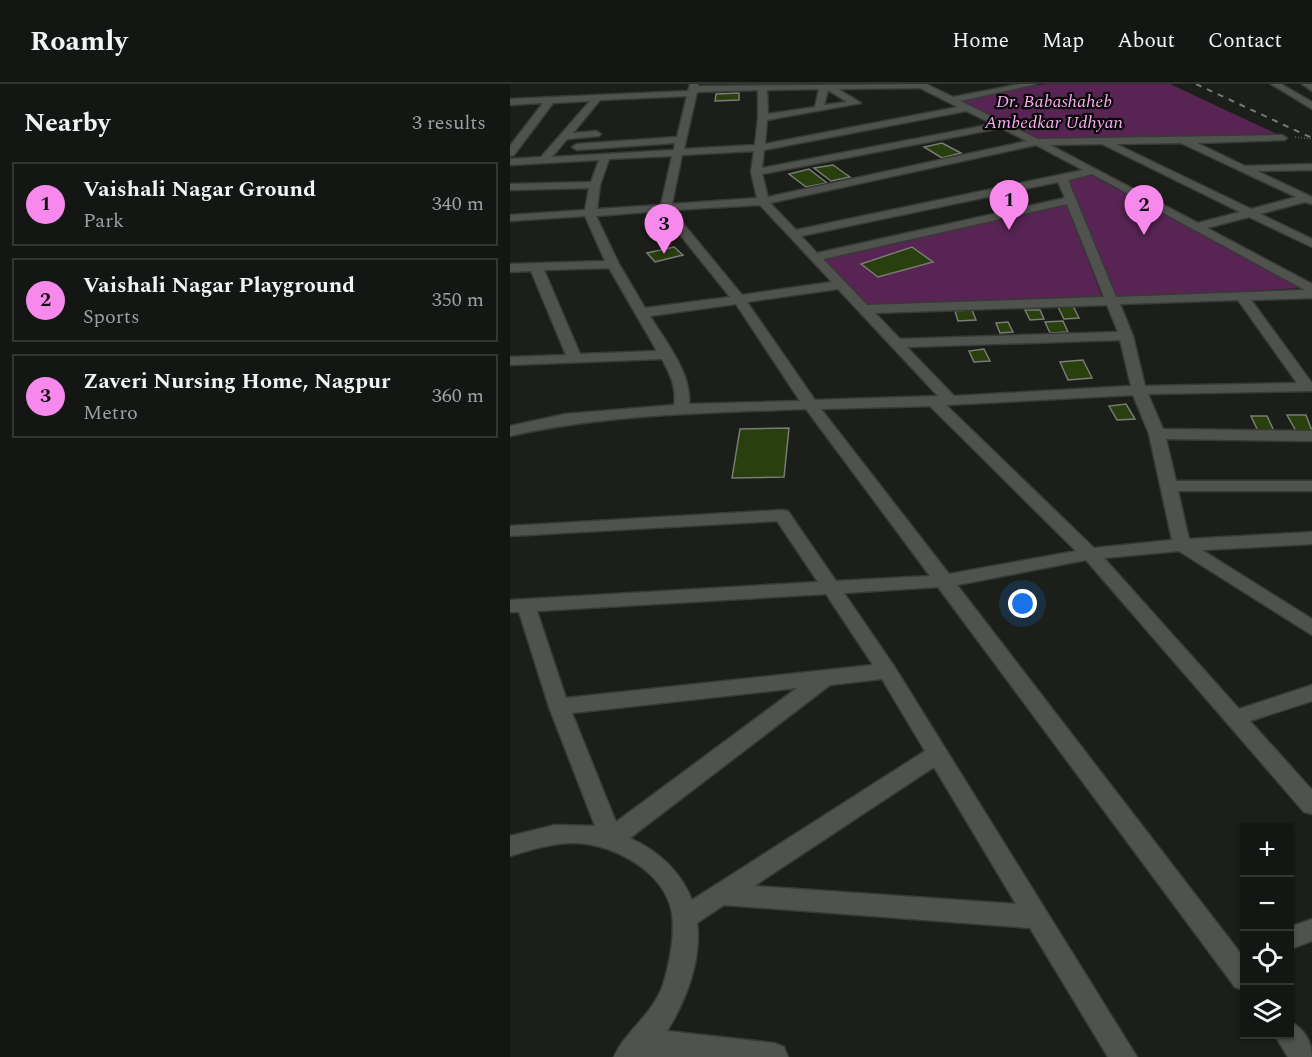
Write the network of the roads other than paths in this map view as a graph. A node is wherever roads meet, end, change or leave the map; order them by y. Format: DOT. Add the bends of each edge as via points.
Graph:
graph roads {
  1 [pos="922,84"];
  2 [pos="1034,84"];
  3 [pos="1275,84"];
  4 [pos="1306,84"];
  5 [pos="762,86"];
  6 [pos="824,86"];
  7 [pos="1312,88"];
  8 [pos="693,89"];
  9 [pos="599,96"];
  10 [pos="552,98"];
  11 [pos="952,100"];
  12 [pos="510,102"];
  13 [pos="1312,106"];
  14 [pos="968,108"];
  15 [pos="819,109"];
  16 [pos="763,118"];
  17 [pos="1003,125"];
  18 [pos="612,133"];
  19 [pos="565,136"];
  20 [pos="679,138"];
  21 [pos="1282,138"];
  22 [pos="1183,140"];
  23 [pos="1101,141"];
  24 [pos="1037,142"];
  25 [pos="555,148"];
  26 [pos="760,148"];
  27 [pos="510,153"];
  28 [pos="605,157"];
  29 [pos="544,160"];
  30 [pos="510,162"];
  31 [pos="1312,166"];
  32 [pos="1244,168"];
  33 [pos="601,169"];
  34 [pos="1094,171"];
  35 [pos="756,172"];
  36 [pos="530,173"];
  37 [pos="1062,178"];
  38 [pos="595,185"];
  39 [pos="510,187"];
  40 [pos="1309,199"];
  41 [pos="1071,200"];
  42 [pos="764,201"];
  43 [pos="664,209"];
  44 [pos="1249,213"];
  45 [pos="590,215"];
  46 [pos="510,218"];
  47 [pos="1197,227"];
  48 [pos="794,234"];
  49 [pos="1312,243"];
  50 [pos="814,257"];
  51 [pos="613,264"];
  52 [pos="536,267"];
  53 [pos="510,268"];
  54 [pos="841,285"];
  55 [pos="1312,289"];
  56 [pos="1312,294"];
  57 [pos="1242,297"];
  58 [pos="739,299"];
  59 [pos="1112,302"];
  60 [pos="864,309"];
  61 [pos="641,312"];
  62 [pos="1126,336"];
  63 [pos="896,343"];
  64 [pos="666,356"];
  65 [pos="575,359"];
  66 [pos="510,361"];
  67 [pos="1310,387"];
  68 [pos="1139,391"];
  69 [pos="942,401"];
  70 [pos="809,403"];
  71 [pos="681,410"];
  72 [pos="510,431"];
  73 [pos="1157,434"];
  74 [pos="1312,436"];
  75 [pos="1168,486"];
  76 [pos="1312,486"];
  77 [pos="510,531"];
  78 [pos="1312,538"];
  79 [pos="1182,545"];
  80 [pos="1090,554"];
  81 [pos="945,581"];
  82 [pos="830,588"];
  83 [pos="518,606"];
  84 [pos="1312,628"];
  85 [pos="887,671"];
  86 [pos="826,678"];
  87 [pos="1312,693"];
  88 [pos="559,707"];
  89 [pos="1235,718"];
  90 [pos="937,753"];
  91 [pos="1312,805"];
  92 [pos="611,839"];
  93 [pos="510,846"];
  94 [pos="720,894"];
  95 [pos="1037,916"];
  96 [pos="684,918"];
  97 [pos="1312,930"];
  98 [pos="1294,937"];
  99 [pos="1240,963"];
  100 [pos="1290,1039"];
  101 [pos="646,1050"];
  102 [pos="774,1057"];
  103 [pos="1123,1057"];
  104 [pos="1305,1057"];
  1 -- 6 [label="street"];
  1 -- 11 [label="street"];
  2 -- 11 [label="street"];
  3 -- 13 [label="street"];
  4 -- 7 [label="street"];
  5 -- 6 [label="street"];
  5 -- 8 [label="street"];
  5 -- 16 [label="street"];
  6 -- 15 [label="street"];
  6 -- 15 [label="street" via="856,103"];
  8 -- 9 [label="street"];
  8 -- 20 [label="street"];
  9 -- 10 [label="street"];
  9 -- 19 [label="street"];
  10 -- 12 [label="street" via="533,95"];
  10 -- 27 [label="street"];
  11 -- 14 [label="street"];
  14 -- 17 [label="street"];
  14 -- 26 [label="street"];
  15 -- 16 [label="street"];
  16 -- 26 [label="street"];
  17 -- 24 [label="street"];
  17 -- 35 [label="street"];
  18 -- 19 [label="street"];
  19 -- 25 [label="street"];
  20 -- 25 [label="street"];
  20 -- 26 [label="street"];
  20 -- 28 [label="street"];
  20 -- 43 [label="street"];
  21 -- 22 [label="street"];
  22 -- 23 [label="street"];
  22 -- 32 [label="street"];
  23 -- 24 [label="street"];
  23 -- 44 [label="street"];
  24 -- 34 [label="street"];
  24 -- 42 [label="street"];
  25 -- 29 [label="street"];
  26 -- 35 [label="street"];
  28 -- 29 [label="street"];
  28 -- 33 [label="street"];
  29 -- 30 [label="street"];
  31 -- 32 [label="street"];
  32 -- 40 [label="street"];
  33 -- 36 [label="street"];
  33 -- 38 [label="street"];
  34 -- 37 [label="street"];
  34 -- 47 [label="street"];
  35 -- 42 [label="street"];
  37 -- 41 [label="street"];
  37 -- 48 [label="street"];
  38 -- 39 [label="street"];
  38 -- 45 [label="street"];
  40 -- 44 [label="street"];
  41 -- 50 [label="street"];
  41 -- 59 [label="street"];
  42 -- 43 [label="street"];
  42 -- 48 [label="street"];
  43 -- 45 [label="street"];
  43 -- 58 [label="street"];
  44 -- 47 [label="street"];
  44 -- 49 [label="street"];
  45 -- 46 [label="street"];
  45 -- 51 [label="street"];
  47 -- 55 [label="street"];
  48 -- 50 [label="street"];
  50 -- 54 [label="street"];
  51 -- 52 [label="street"];
  51 -- 61 [label="street"];
  52 -- 53 [label="street"];
  52 -- 65 [label="street"];
  54 -- 58 [label="street"];
  54 -- 60 [label="street"];
  56 -- 57 [label="street"];
  57 -- 59 [label="street"];
  57 -- 67 [label="street"];
  58 -- 61 [label="street"];
  58 -- 70 [label="street"];
  59 -- 60 [label="street"];
  59 -- 62 [label="street"];
  60 -- 63 [label="street"];
  61 -- 64 [label="street"];
  62 -- 63 [label="street"];
  62 -- 68 [label="street"];
  63 -- 69 [label="street"];
  64 -- 65 [label="street"];
  64 -- 71 [label="street" via="678,376 684,399"];
  65 -- 66 [label="street"];
  67 -- 68 [label="street"];
  68 -- 69 [label="street"];
  68 -- 73 [label="street"];
  69 -- 70 [label="street"];
  69 -- 80 [label="street"];
  70 -- 71 [label="street"];
  70 -- 81 [label="street"];
  71 -- 72 [label="street" via="565,419"];
  73 -- 74 [label="street"];
  73 -- 75 [label="street"];
  75 -- 76 [label="street"];
  75 -- 79 [label="street"];
  77 -- 82 [label="street" via="782,515"];
  78 -- 79 [label="street"];
  79 -- 80 [label="street"];
  79 -- 84 [label="street"];
  80 -- 81 [label="street"];
  80 -- 89 [label="street"];
  81 -- 82 [label="street"];
  81 -- 99 [label="street"];
  82 -- 83 [label="street"];
  82 -- 85 [label="street"];
  83 -- 88 [label="street"];
  85 -- 86 [label="street"];
  85 -- 90 [label="street"];
  86 -- 88 [label="street"];
  86 -- 92 [label="street"];
  87 -- 89 [label="street"];
  88 -- 92 [label="street"];
  89 -- 91 [label="street"];
  90 -- 94 [label="street"];
  90 -- 95 [label="street"];
  92 -- 93 [label="street" via="581,834 547,836"];
  92 -- 96 [label="street" via="655,863 678,895"];
  94 -- 95 [label="street"];
  94 -- 96 [label="street"];
  95 -- 103 [label="street"];
  96 -- 101 [label="street" via="687,931 677,987"];
  97 -- 98 [label="street"];
  100 -- 104 [label="street"];
  101 -- 102 [label="street"];
}
